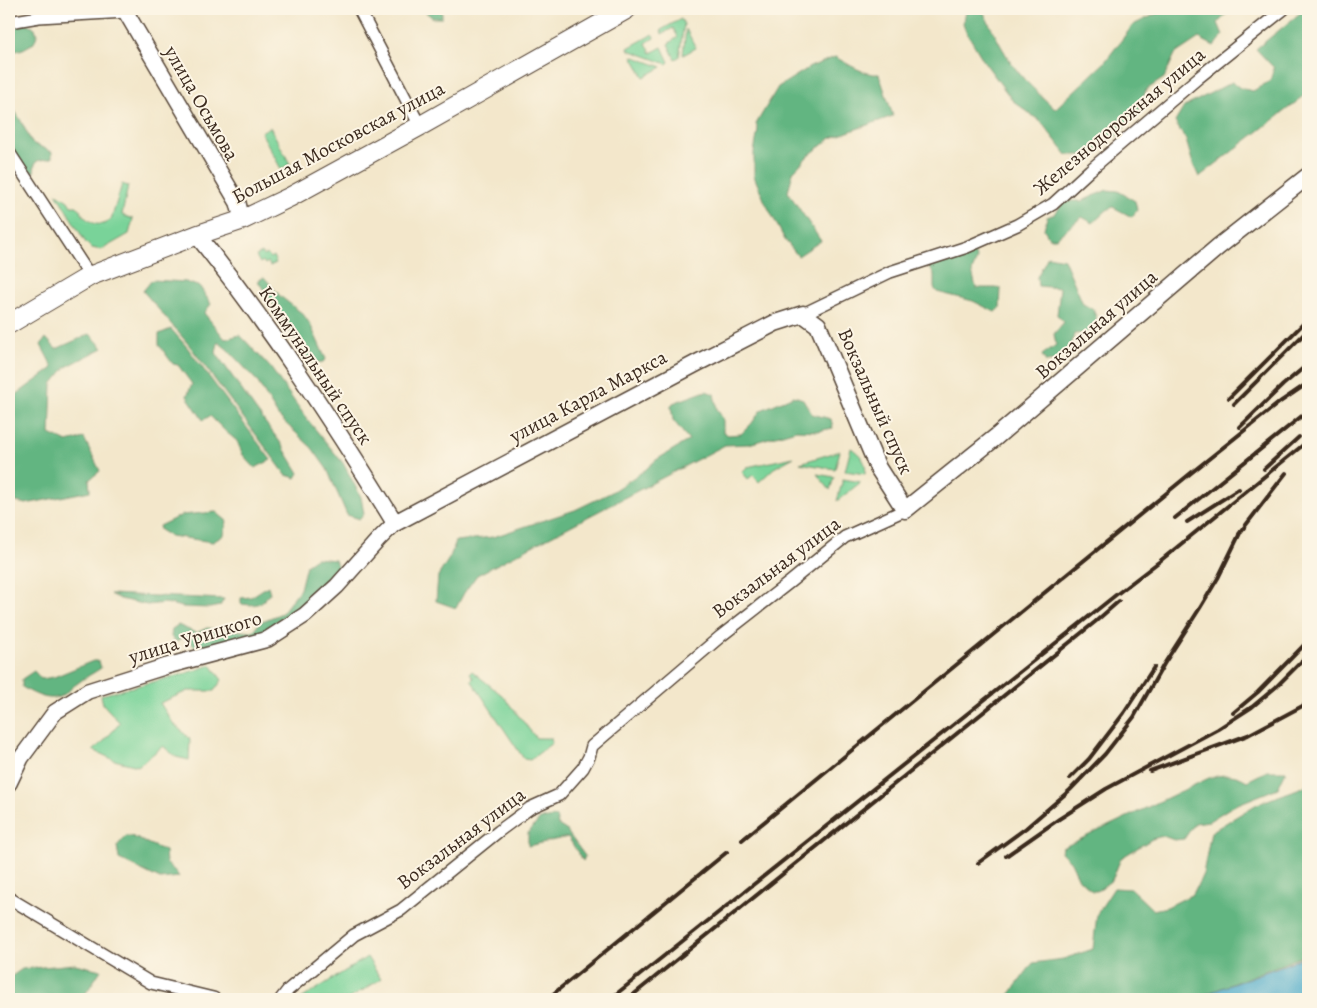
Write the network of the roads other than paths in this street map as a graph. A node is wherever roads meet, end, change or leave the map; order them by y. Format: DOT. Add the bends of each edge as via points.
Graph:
graph roads {
  1 [pos="359,9"];
  2 [pos="627,9"];
  3 [pos="1284,9"];
  4 [pos="127,10"];
  5 [pos="9,22"];
  6 [pos="420,126"];
  7 [pos="9,152"];
  8 [pos="1308,176"];
  9 [pos="242,220"];
  10 [pos="197,235"];
  11 [pos="90,276"];
  12 [pos="803,314"];
  13 [pos="9,324"];
  14 [pos="905,510"];
  15 [pos="395,523"];
  16 [pos="9,783"];
  17 [pos="9,898"];
  18 [pos="215,999"];
  19 [pos="281,999"];
  1 -- 6 [label="street"];
  2 -- 6 [label="main road, Большая Московская улица"];
  3 -- 12 [label="street, Железнодорожная улица" via="1198,78 1053,204 1017,225 967,247 890,272"];
  4 -- 5 [label="street"];
  4 -- 9 [label="street, улица Осьмова" via="238,203"];
  6 -- 9 [label="main road, Большая Московская улица"];
  7 -- 11 [label="street"];
  8 -- 14 [label="main road, Вокзальная улица" via="1218,247 996,438"];
  9 -- 10 [label="main road, Большая Московская улица"];
  10 -- 11 [label="main road, Большая Московская улица"];
  10 -- 15 [label="main road, Коммунальный спуск" via="275,339"];
  11 -- 13 [label="main road, Большая Московская улица"];
  12 -- 14 [label="main road, Вокзальный спуск" via="818,325 878,468"];
  12 -- 15 [label="main road, улица Карла Маркса" via="775,323 697,362"];
  14 -- 19 [label="street, Вокзальная улица" via="845,538 720,636 592,746 583,768 559,795 530,808 401,910 354,935"];
  15 -- 16 [label="street, улица Урицкого" via="338,586 305,615 268,639 88,691 55,712 21,758"];
  17 -- 18 [label="street" via="151,983"];
}
